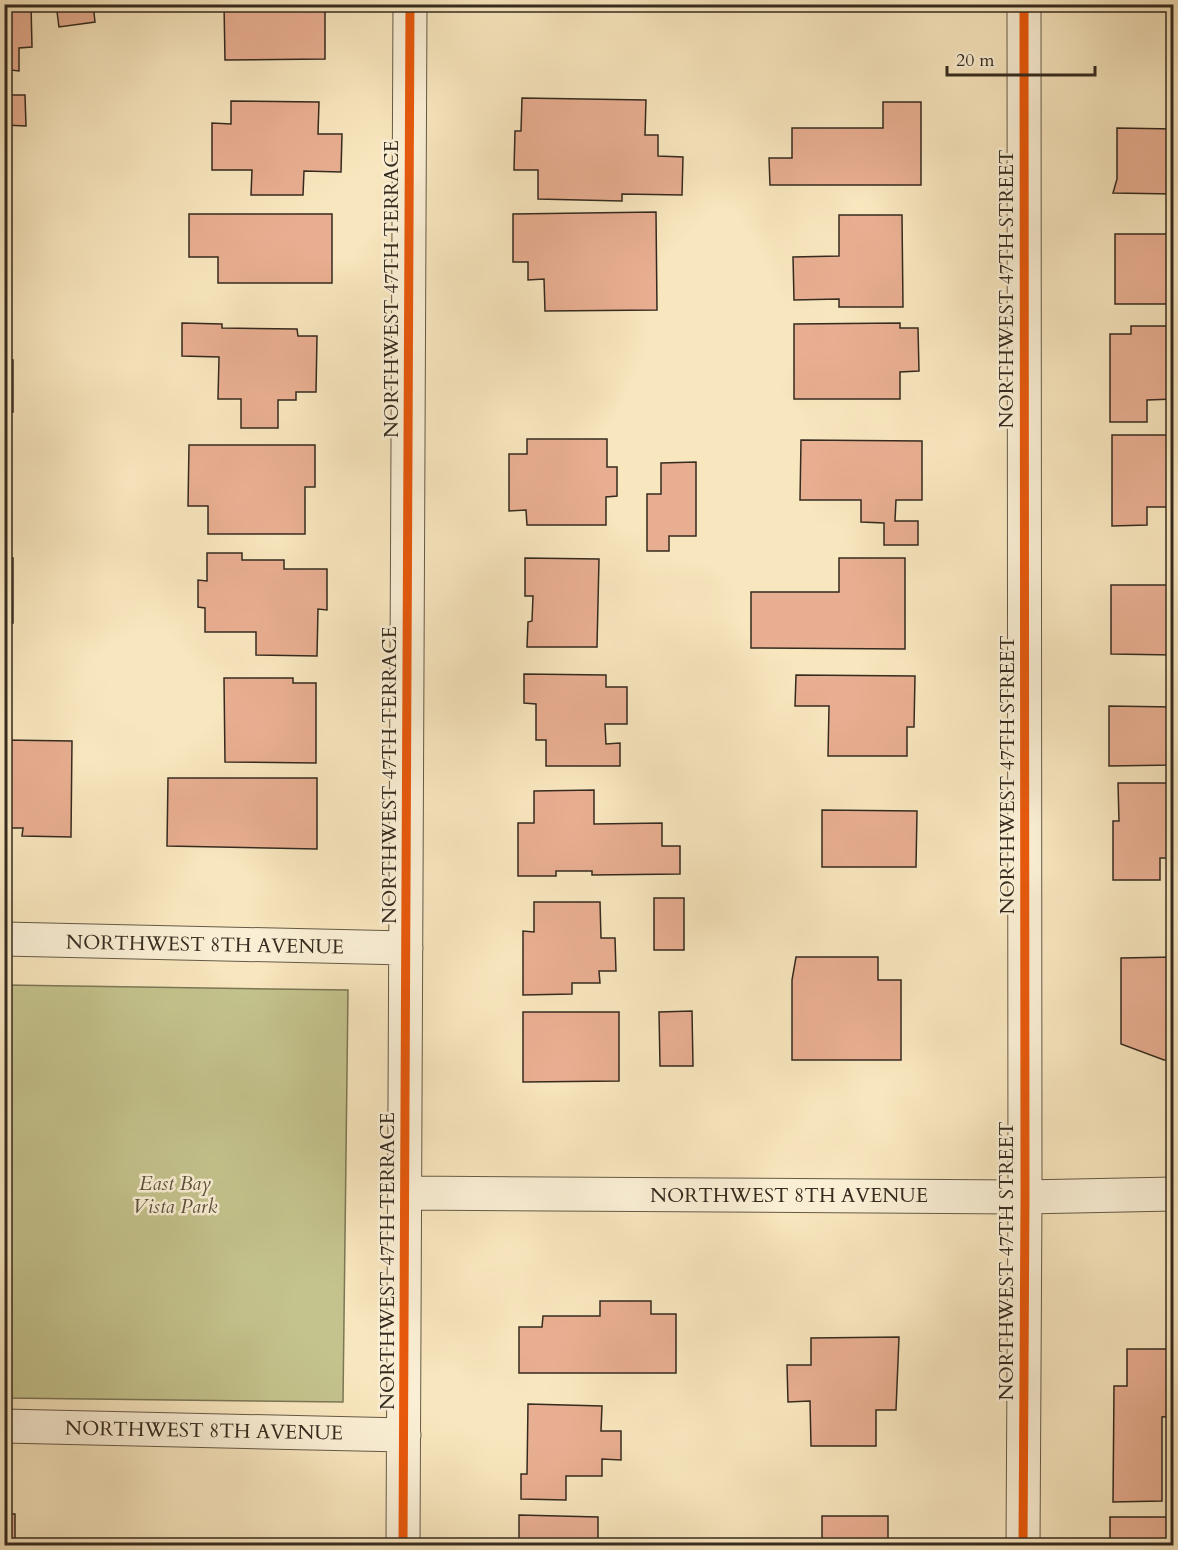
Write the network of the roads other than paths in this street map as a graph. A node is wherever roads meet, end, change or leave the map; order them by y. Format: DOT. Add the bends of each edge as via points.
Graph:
graph roads {
  1 [pos="410,4"];
  2 [pos="1024,4"];
  3 [pos="4,939"];
  4 [pos="406,948"];
  5 [pos="405,1193"];
  6 [pos="1173,1194"];
  7 [pos="1025,1197"];
  8 [pos="4,1426"];
  9 [pos="404,1435"];
  10 [pos="403,1545"];
  11 [pos="1023,1545"];
  1 -- 4 [label="street, NORTHWEST 47TH TERRACE"];
  2 -- 7 [label="street, NORTHWEST 47TH STREET"];
  3 -- 4 [label="street, NORTHWEST 8TH AVENUE"];
  4 -- 5 [label="street, NORTHWEST 47TH TERRACE"];
  5 -- 7 [label="street, NORTHWEST 8TH AVENUE"];
  5 -- 9 [label="street, NORTHWEST 47TH TERRACE"];
  6 -- 7 [label="street, NORTHWEST 8TH AVENUE"];
  7 -- 11 [label="street, NORTHWEST 47TH STREET"];
  8 -- 9 [label="street, NORTHWEST 8TH AVENUE"];
  9 -- 10 [label="street, NORTHWEST 47TH TERRACE"];
}
